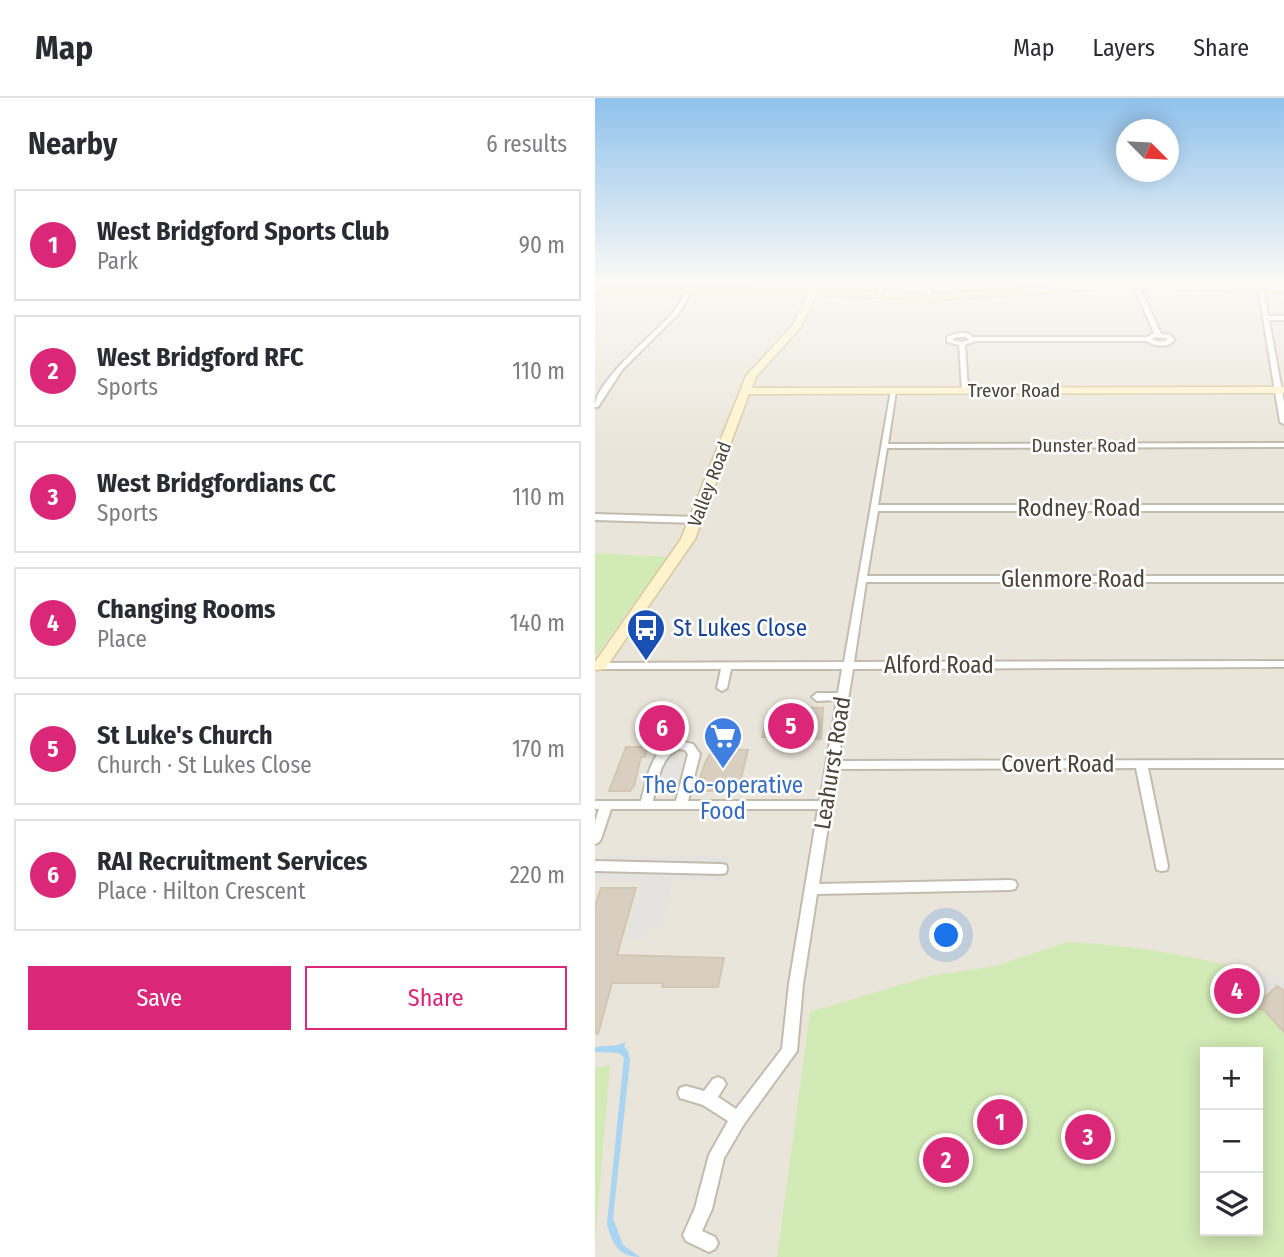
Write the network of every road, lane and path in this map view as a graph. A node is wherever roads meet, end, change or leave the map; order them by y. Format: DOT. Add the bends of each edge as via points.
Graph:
graph roads {
  1 [pos="653,336"];
  2 [pos="787,336"];
  3 [pos="959,336"];
  4 [pos="966,336"];
  5 [pos="1154,336"];
  6 [pos="1168,336"];
  7 [pos="1271,336"];
  8 [pos="973,339"];
  9 [pos="1148,339"];
  10 [pos="961,344"];
  11 [pos="965,390"];
  12 [pos="1281,390"];
  13 [pos="745,391"];
  14 [pos="893,391"];
  15 [pos="595,405"];
  16 [pos="1284,422"];
  17 [pos="1284,445"];
  18 [pos="884,446"];
  19 [pos="873,508"];
  20 [pos="1284,508"];
  21 [pos="595,517"];
  22 [pos="697,520"];
  23 [pos="862,579"];
  24 [pos="1284,579"];
  25 [pos="1284,664"];
  26 [pos="727,665"];
  27 [pos="848,665"];
  28 [pos="597,668"];
  29 [pos="722,688"];
  30 [pos="843,696"];
  31 [pos="817,697"];
  32 [pos="1141,764"];
  33 [pos="1284,764"];
  34 [pos="831,765"];
  35 [pos="601,805"];
  36 [pos="646,805"];
  37 [pos="681,805"];
  38 [pos="825,805"];
  39 [pos="595,839"];
  40 [pos="595,866"];
  41 [pos="1162,866"];
  42 [pos="721,869"];
  43 [pos="1010,885"];
  44 [pos="811,888"];
  45 [pos="718,1084"];
  46 [pos="686,1093"];
  47 [pos="708,1098"];
  48 [pos="738,1119"];
  49 [pos="709,1243"];
  1 -- 15 [label="street" via="620,369"];
  2 -- 13 [label="street, Valley Road" via="763,360"];
  3 -- 10 [label="street" via="949,338"];
  4 -- 8 [label="street"];
  5 -- 9 [label="street"];
  6 -- 9 [label="street" via="1172,341 1158,344"];
  7 -- 12 [label="street"];
  8 -- 9 [label="street"];
  8 -- 10 [label="street"];
  10 -- 11 [label="street"];
  11 -- 12 [label="street, Trevor Road"];
  11 -- 14 [label="street, Trevor Road"];
  12 -- 16 [label="street"];
  13 -- 14 [label="street, Trevor Road"];
  13 -- 22 [label="street, Valley Road"];
  14 -- 18 [label="street, Leahurst Road"];
  17 -- 18 [label="street, Dunster Road"];
  18 -- 19 [label="street, Leahurst Road"];
  19 -- 20 [label="street, Rodney Road"];
  19 -- 23 [label="street, Leahurst Road"];
  21 -- 22 [label="street"];
  22 -- 28 [label="street, Valley Road" via="678,556"];
  23 -- 24 [label="street, Glenmore Road"];
  23 -- 27 [label="street, Leahurst Road"];
  25 -- 27 [label="street, Alford Road"];
  26 -- 27 [label="street, Alford Road"];
  26 -- 28 [label="street, Alford Road"];
  26 -- 29 [label="street"];
  27 -- 30 [label="street, Leahurst Road"];
  30 -- 31 [label="street"];
  30 -- 34 [label="street, Leahurst Road"];
  32 -- 33 [label="street, Covert Road"];
  32 -- 34 [label="street, Covert Road"];
  32 -- 41 [label="street"];
  34 -- 38 [label="street, Leahurst Road"];
  35 -- 36 [label="street"];
  35 -- 39 [label="street"];
  36 -- 37 [label="street"];
  36 -- 37 [label="street" via="662,755 682,744 694,754"];
  37 -- 38 [label="street"];
  38 -- 44 [label="street, Leahurst Road"];
  40 -- 42 [label="street"];
  43 -- 44 [label="street"];
  44 -- 48 [label="street, Leahurst Road" via="789,1051"];
  45 -- 47 [label="street"];
  46 -- 47 [label="street"];
  47 -- 48 [label="street"];
  48 -- 49 [label="street, Leahurst Road" via="717,1155 692,1235"];
}
